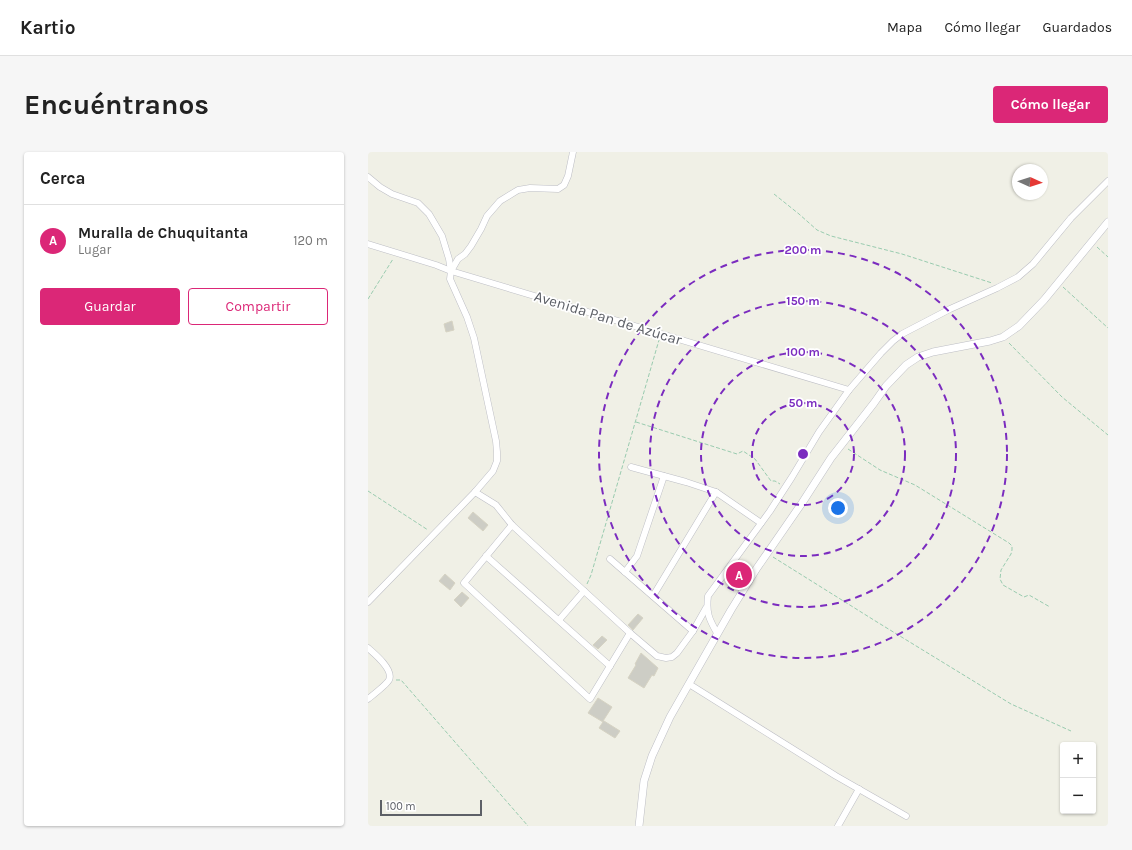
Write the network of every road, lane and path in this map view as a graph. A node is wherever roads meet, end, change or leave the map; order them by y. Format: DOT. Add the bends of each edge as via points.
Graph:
graph roads {
  1 [pos="573,152"];
  2 [pos="368,177"];
  3 [pos="1108,181"];
  4 [pos="774,194"];
  5 [pos="1108,222"];
  6 [pos="1092,243"];
  7 [pos="368,244"];
  8 [pos="397,253"];
  9 [pos="1108,257"];
  10 [pos="451,271"];
  11 [pos="1059,283"];
  12 [pos="996,288"];
  13 [pos="368,299"];
  14 [pos="1108,328"];
  15 [pos="661,334"];
  16 [pos="1003,337"];
  17 [pos="849,390"];
  18 [pos="635,422"];
  19 [pos="1108,435"];
  20 [pos="841,444"];
  21 [pos="631,467"];
  22 [pos="664,476"];
  23 [pos="786,487"];
  24 [pos="368,491"];
  25 [pos="475,492"];
  26 [pos="716,492"];
  27 [pos="761,523"];
  28 [pos="512,525"];
  29 [pos="434,533"];
  30 [pos="767,553"];
  31 [pos="486,556"];
  32 [pos="610,559"];
  33 [pos="625,572"];
  34 [pos="584,591"];
  35 [pos="652,596"];
  36 [pos="368,602"];
  37 [pos="1050,607"];
  38 [pos="706,608"];
  39 [pos="559,620"];
  40 [pos="693,632"];
  41 [pos="630,633"];
  42 [pos="717,633"];
  43 [pos="368,648"];
  44 [pos="610,666"];
  45 [pos="389,679"];
  46 [pos="689,684"];
  47 [pos="368,699"];
  48 [pos="1071,731"];
  49 [pos="859,789"];
  50 [pos="906,816"];
  51 [pos="528,826"];
  52 [pos="639,826"];
  53 [pos="838,826"];
  1 -- 10 [label="street" via="564,185 558,189 518,190 500,202 487,216 471,246 458,259"];
  2 -- 10 [label="street" via="392,194 418,203 429,214 442,236"];
  3 -- 12 [label="street" via="1071,218 1033,264 1018,277"];
  4 -- 12 [label="path" via="817,230 831,236 902,254 992,283"];
  5 -- 6 [label="street"];
  6 -- 9 [label="path"];
  6 -- 11 [label="street"];
  7 -- 8 [label="street, Avenida Pan de Azúcar"];
  8 -- 10 [label="street, Avenida Pan de Azúcar"];
  8 -- 13 [label="path"];
  10 -- 15 [label="street, Avenida Pan de Azúcar"];
  10 -- 25 [label="street" via="450,279 474,338 498,452 493,471"];
  11 -- 14 [label="path"];
  11 -- 16 [label="street" via="1019,326"];
  12 -- 17 [label="street" via="902,334 881,353"];
  15 -- 17 [label="street, Avenida Pan de Azúcar"];
  15 -- 18 [label="path"];
  16 -- 19 [label="path" via="1062,397"];
  16 -- 20 [label="street" via="918,357 906,365 886,386"];
  17 -- 23 [label="street" via="819,432"];
  18 -- 23 [label="path" via="737,454 743,450 755,459 771,481"];
  18 -- 34 [label="path"];
  20 -- 30 [label="street"];
  20 -- 37 [label="path" via="880,470 915,485 1009,543 1012,546 1011,554 1000,575 1003,585"];
  21 -- 22 [label="street"];
  22 -- 26 [label="street"];
  22 -- 33 [label="street" via="637,556"];
  23 -- 27 [label="street"];
  24 -- 29 [label="path"];
  25 -- 28 [label="street" via="496,505"];
  25 -- 29 [label="street"];
  26 -- 27 [label="street"];
  26 -- 35 [label="street"];
  27 -- 38 [label="street" via="712,589"];
  28 -- 31 [label="street"];
  28 -- 34 [label="street"];
  29 -- 36 [label="street"];
  30 -- 42 [label="street"];
  30 -- 48 [label="path" via="1011,704"];
  31 -- 39 [label="street"];
  31 -- 44 [label="street" via="464,583 590,699"];
  32 -- 33 [label="street"];
  33 -- 35 [label="street"];
  34 -- 39 [label="street"];
  34 -- 41 [label="street"];
  35 -- 40 [label="street"];
  38 -- 40 [label="street"];
  38 -- 42 [label="street"];
  39 -- 44 [label="street"];
  40 -- 41 [label="street" via="677,653 666,658 657,656"];
  41 -- 44 [label="street"];
  42 -- 46 [label="street"];
  43 -- 45 [label="street" via="386,667 390,674"];
  45 -- 47 [label="street"];
  45 -- 51 [label="path" via="401,680"];
  46 -- 49 [label="street"];
  46 -- 52 [label="street" via="652,756 644,781"];
  49 -- 50 [label="street"];
  49 -- 53 [label="street"];
}
